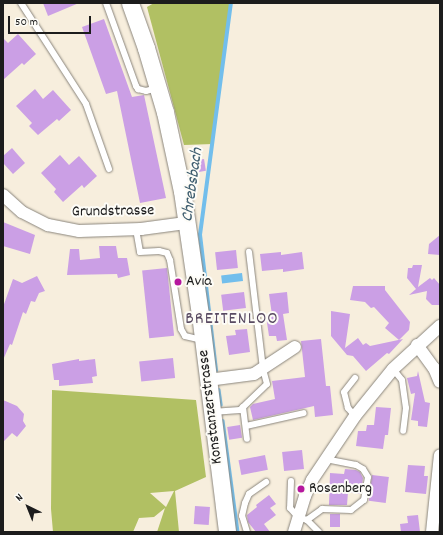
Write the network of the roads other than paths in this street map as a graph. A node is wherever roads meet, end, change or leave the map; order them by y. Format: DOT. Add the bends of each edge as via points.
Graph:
graph roads {
  1 [pos="21,3"];
  2 [pos="106,3"];
  3 [pos="130,3"];
  4 [pos="158,87"];
  5 [pos="109,169"];
  6 [pos="3,195"];
  7 [pos="186,223"];
  8 [pos="136,229"];
  9 [pos="248,252"];
  10 [pos="440,326"];
  11 [pos="203,340"];
  12 [pos="417,346"];
  13 [pos="295,348"];
  14 [pos="263,369"];
  15 [pos="393,369"];
  16 [pos="356,378"];
  17 [pos="208,380"];
  18 [pos="440,382"];
  19 [pos="243,407"];
  20 [pos="212,412"];
  21 [pos="304,413"];
  22 [pos="354,416"];
  23 [pos="246,426"];
  24 [pos="403,431"];
  25 [pos="247,439"];
  26 [pos="440,455"];
  27 [pos="325,459"];
  28 [pos="291,481"];
  29 [pos="266,482"];
  30 [pos="303,519"];
  31 [pos="227,532"];
  32 [pos="247,532"];
  33 [pos="294,532"];
  34 [pos="318,532"];
  35 [pos="432,532"];
  1 -- 5 [label="lane" via="86,104"];
  2 -- 4 [label="lane" via="136,86 146,91"];
  3 -- 4 [label="main road, Konstanzerstrasse"];
  4 -- 7 [label="main road, Konstanzerstrasse" via="171,136"];
  6 -- 8 [label="street, Grundstrasse" via="22,212 48,226 78,232"];
  7 -- 8 [label="street, Grundstrasse"];
  7 -- 11 [label="main road, Konstanzerstrasse"];
  8 -- 11 [label="lane" via="140,252 167,253 181,329 185,336"];
  9 -- 14 [label="lane"];
  10 -- 12 [label="street"];
  11 -- 17 [label="main road, Konstanzerstrasse"];
  12 -- 15 [label="street"];
  12 -- 18 [label="street" via="431,364"];
  13 -- 14 [label="street"];
  14 -- 17 [label="street" via="254,374"];
  14 -- 19 [label="lane" via="267,384"];
  15 -- 22 [label="street"];
  15 -- 24 [label="lane" via="402,380 406,408"];
  16 -- 22 [label="lane" via="344,392 348,408"];
  17 -- 20 [label="main road, Konstanzerstrasse"];
  19 -- 20 [label="lane" via="240,410"];
  19 -- 23 [label="lane"];
  20 -- 31 [label="main road, Konstanzerstrasse"];
  21 -- 23 [label="lane"];
  22 -- 27 [label="street"];
  23 -- 25 [label="lane"];
  26 -- 35 [label="street"];
  27 -- 30 [label="street" via="310,485"];
  27 -- 30 [label="lane" via="356,465 363,469 368,477 364,500 351,510 322,509"];
  28 -- 30 [label="lane" via="290,508"];
  29 -- 32 [label="lane" via="249,494 245,503 242,516"];
  30 -- 33 [label="street"];
  30 -- 34 [label="lane"];
}
